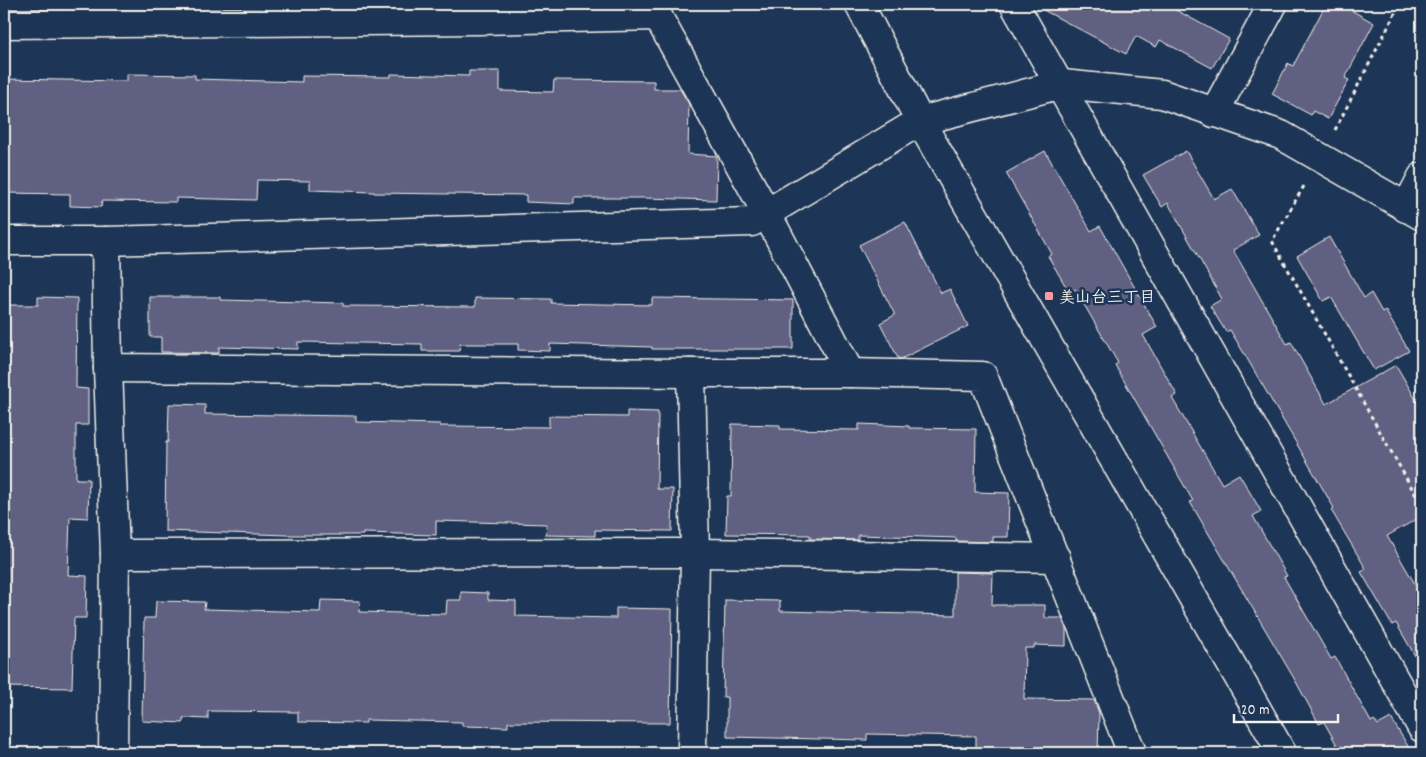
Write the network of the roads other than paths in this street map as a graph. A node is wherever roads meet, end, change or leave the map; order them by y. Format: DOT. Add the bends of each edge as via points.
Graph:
graph roads {
  1 [pos="859,4"];
  2 [pos="1014,4"];
  3 [pos="1272,4"];
  4 [pos="654,10"];
  5 [pos="4,24"];
  6 [pos="1059,85"];
  7 [pos="1214,112"];
  8 [pos="920,121"];
  9 [pos="1422,177"];
  10 [pos="1414,212"];
  11 [pos="767,214"];
  12 [pos="4,241"];
  13 [pos="106,241"];
  14 [pos="108,368"];
  15 [pos="850,373"];
  16 [pos="691,374"];
  17 [pos="695,553"];
  18 [pos="115,554"];
  19 [pos="1056,558"];
  20 [pos="1422,728"];
  21 [pos="113,753"];
  22 [pos="692,753"];
  23 [pos="1132,753"];
  24 [pos="1282,753"];
  1 -- 8 [label="street"];
  2 -- 6 [label="street"];
  3 -- 7 [label="street"];
  4 -- 5 [label="street" via="469,20"];
  4 -- 11 [label="street"];
  6 -- 7 [label="street" via="1162,94"];
  6 -- 8 [label="street"];
  6 -- 20 [label="street"];
  7 -- 10 [label="street" via="1281,135"];
  8 -- 11 [label="street"];
  8 -- 24 [label="street"];
  9 -- 10 [label="street"];
  11 -- 13 [label="street" via="752,222"];
  11 -- 15 [label="street"];
  12 -- 13 [label="street"];
  13 -- 14 [label="street"];
  14 -- 16 [label="street"];
  14 -- 18 [label="street"];
  15 -- 16 [label="street"];
  15 -- 19 [label="street" via="984,376"];
  16 -- 17 [label="street"];
  17 -- 18 [label="street"];
  17 -- 19 [label="street"];
  17 -- 22 [label="street"];
  18 -- 21 [label="street"];
  19 -- 23 [label="street"];
}
